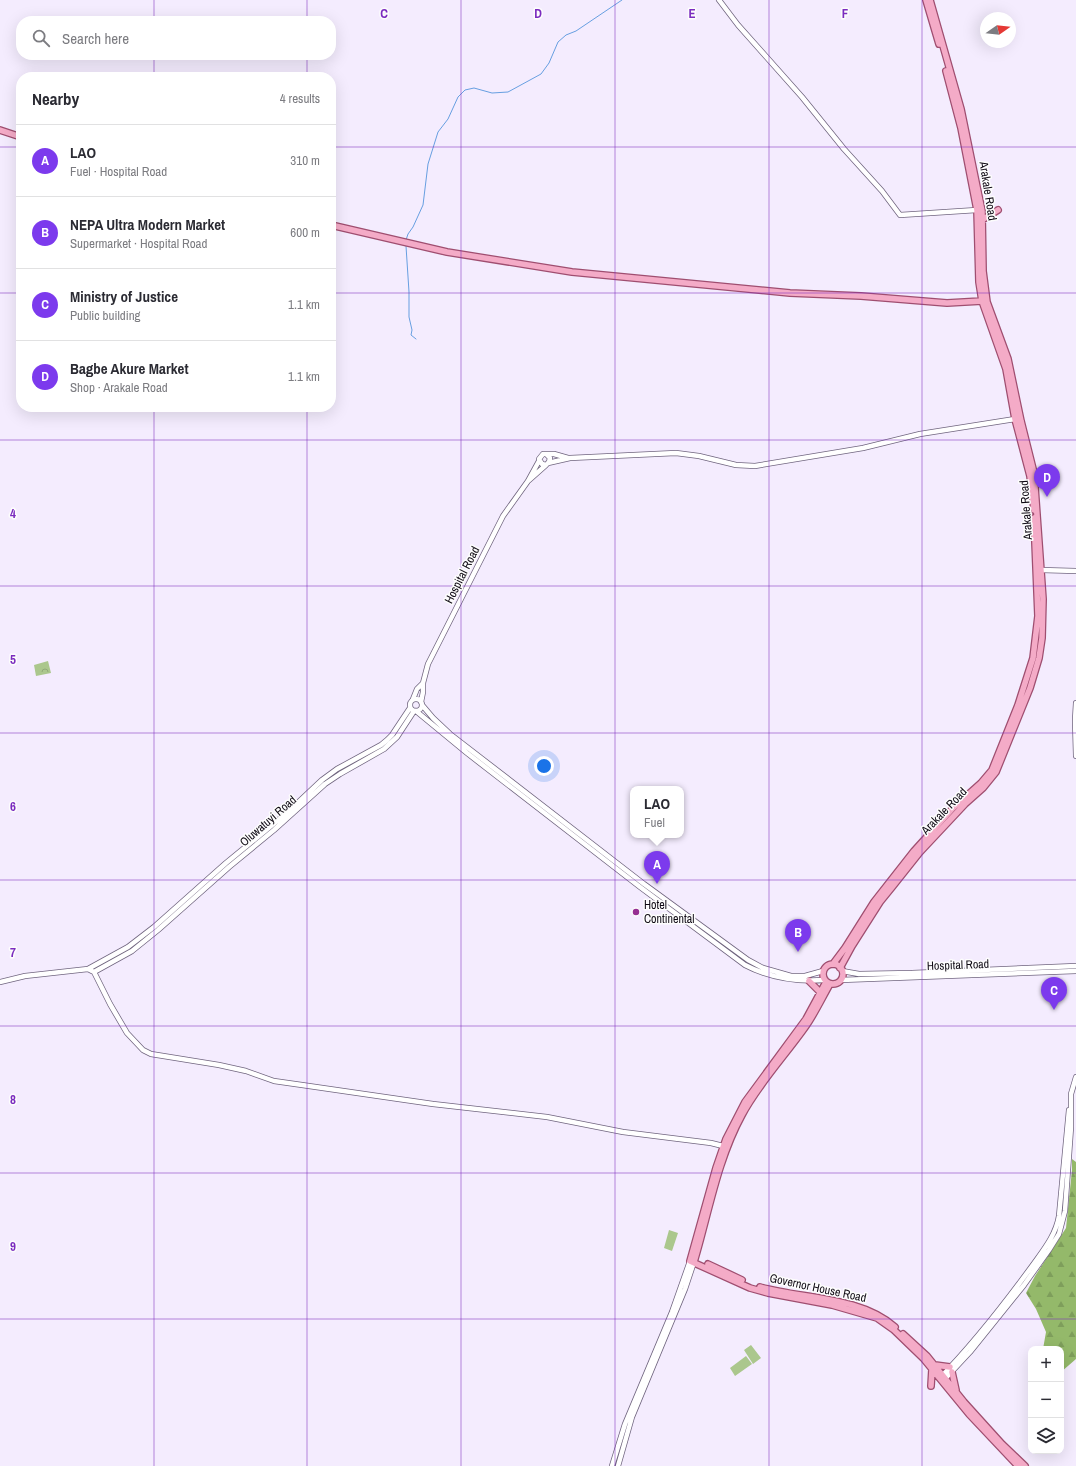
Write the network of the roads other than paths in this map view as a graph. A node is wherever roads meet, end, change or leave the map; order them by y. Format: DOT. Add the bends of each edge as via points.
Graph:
graph roads {
  1 [pos="719,0"];
  2 [pos="926,0"];
  3 [pos="930,0"];
  4 [pos="963,128"];
  5 [pos="0,130"];
  6 [pos="16,135"];
  7 [pos="977,210"];
  8 [pos="998,210"];
  9 [pos="982,220"];
  10 [pos="336,226"];
  11 [pos="981,258"];
  12 [pos="982,301"];
  13 [pos="999,340"];
  14 [pos="1016,419"];
  15 [pos="547,455"];
  16 [pos="570,458"];
  17 [pos="540,460"];
  18 [pos="547,464"];
  19 [pos="528,481"];
  20 [pos="1041,570"];
  21 [pos="1076,571"];
  22 [pos="423,682"];
  23 [pos="413,699"];
  24 [pos="421,703"];
  25 [pos="1076,703"];
  26 [pos="414,710"];
  27 [pos="1076,756"];
  28 [pos="642,885"];
  29 [pos="156,928"];
  30 [pos="833,964"];
  31 [pos="1076,966"];
  32 [pos="88,969"];
  33 [pos="841,970"];
  34 [pos="823,971"];
  35 [pos="1076,971"];
  36 [pos="94,972"];
  37 [pos="841,980"];
  38 [pos="809,981"];
  39 [pos="0,982"];
  40 [pos="827,982"];
  41 [pos="821,993"];
  42 [pos="1076,1078"];
  43 [pos="725,1146"];
  44 [pos="692,1259"];
  45 [pos="933,1367"];
  46 [pos="951,1370"];
  47 [pos="943,1379"];
  48 [pos="931,1386"];
  49 [pos="957,1392"];
  50 [pos="612,1466"];
  51 [pos="618,1466"];
  52 [pos="1018,1466"];
  53 [pos="1025,1466"];
  1 -- 7 [label="street" via="900,215"];
  2 -- 4 [label="main road, Arakale Road"];
  3 -- 4 [label="main road, Arakale Road"];
  4 -- 7 [label="main road, Arakale Road"];
  4 -- 9 [label="main road, Arakale Road"];
  5 -- 6 [label="main road"];
  7 -- 11 [label="main road, Arakale Road"];
  8 -- 9 [label="main road"];
  9 -- 11 [label="main road, Arakale Road"];
  10 -- 12 [label="main road" via="447,252 572,272 790,293 946,303"];
  11 -- 12 [label="main road, Arakale Road" via="979,282"];
  11 -- 13 [label="main road, Arakale Road" via="987,302"];
  12 -- 13 [label="main road, Arakale Road"];
  13 -- 14 [label="main road, Arakale Road"];
  13 -- 20 [label="main road, Arakale Road" via="1008,359 1034,473"];
  14 -- 16 [label="street" via="920,434 863,448 755,466 676,453"];
  14 -- 30 [label="main road, Arakale Road" via="1032,490 1038,616 1033,658 1020,699 988,776 953,808 910,857 874,902 846,948"];
  15 -- 16 [label="street"];
  15 -- 17 [label="street" via="542,455"];
  15 -- 18 [label="street" via="550,460"];
  16 -- 18 [label="street"];
  17 -- 18 [label="street" via="542,464"];
  17 -- 19 [label="street"];
  18 -- 19 [label="street"];
  19 -- 22 [label="street, Hospital Road" via="510,504 500,523 428,664"];
  20 -- 21 [label="street"];
  20 -- 33 [label="main road, Arakale Road" via="1043,615 1039,658 1030,688 996,772 920,852 880,902 852,946"];
  22 -- 23 [label="street"];
  22 -- 24 [label="street"];
  23 -- 24 [label="street"];
  23 -- 26 [label="street" via="410,704"];
  24 -- 26 [label="street" via="420,709"];
  24 -- 28 [label="street" via="450,734"];
  25 -- 27 [label="street"];
  26 -- 28 [label="street"];
  26 -- 29 [label="street, Oluwatuyi Road" via="384,750 322,787"];
  28 -- 34 [label="street" via="736,953 763,968 790,976 805,976"];
  28 -- 38 [label="street" via="733,956 754,969 790,980"];
  29 -- 32 [label="street"];
  29 -- 36 [label="street" via="132,951"];
  30 -- 33 [label="main road"];
  30 -- 34 [label="main road"];
  31 -- 33 [label="street, Hospital Road" via="859,974"];
  32 -- 36 [label="street"];
  32 -- 39 [label="street" via="25,976"];
  33 -- 37 [label="main road"];
  34 -- 40 [label="main road"];
  35 -- 37 [label="street, Hospital Road"];
  36 -- 43 [label="street" via="127,1033 143,1050 156,1056 219,1065 274,1081 302,1086 547,1117 623,1132"];
  37 -- 40 [label="main road" via="838,983"];
  38 -- 40 [label="street"];
  38 -- 41 [label="main road"];
  40 -- 41 [label="main road"];
  40 -- 43 [label="main road" via="807,1025 744,1112"];
  41 -- 43 [label="main road" via="806,1019 745,1102"];
  42 -- 46 [label="street" via="1067,1126 1059,1216 1054,1233 1026,1276"];
  43 -- 44 [label="main road"];
  44 -- 45 [label="main road, Governor House Road" via="730,1279 768,1293 832,1305 872,1316 894,1330"];
  44 -- 50 [label="street" via="625,1424"];
  44 -- 51 [label="street" via="683,1294 632,1417"];
  45 -- 46 [label="main road"];
  45 -- 47 [label="main road, Governor House Road"];
  45 -- 48 [label="main road"];
  46 -- 47 [label="street"];
  46 -- 49 [label="main road"];
  47 -- 49 [label="main road, Governor House Road"];
  47 -- 52 [label="main road, Governor House Road" via="969,1414"];
  49 -- 53 [label="main road, Governor House Road" via="1002,1444"];
}
